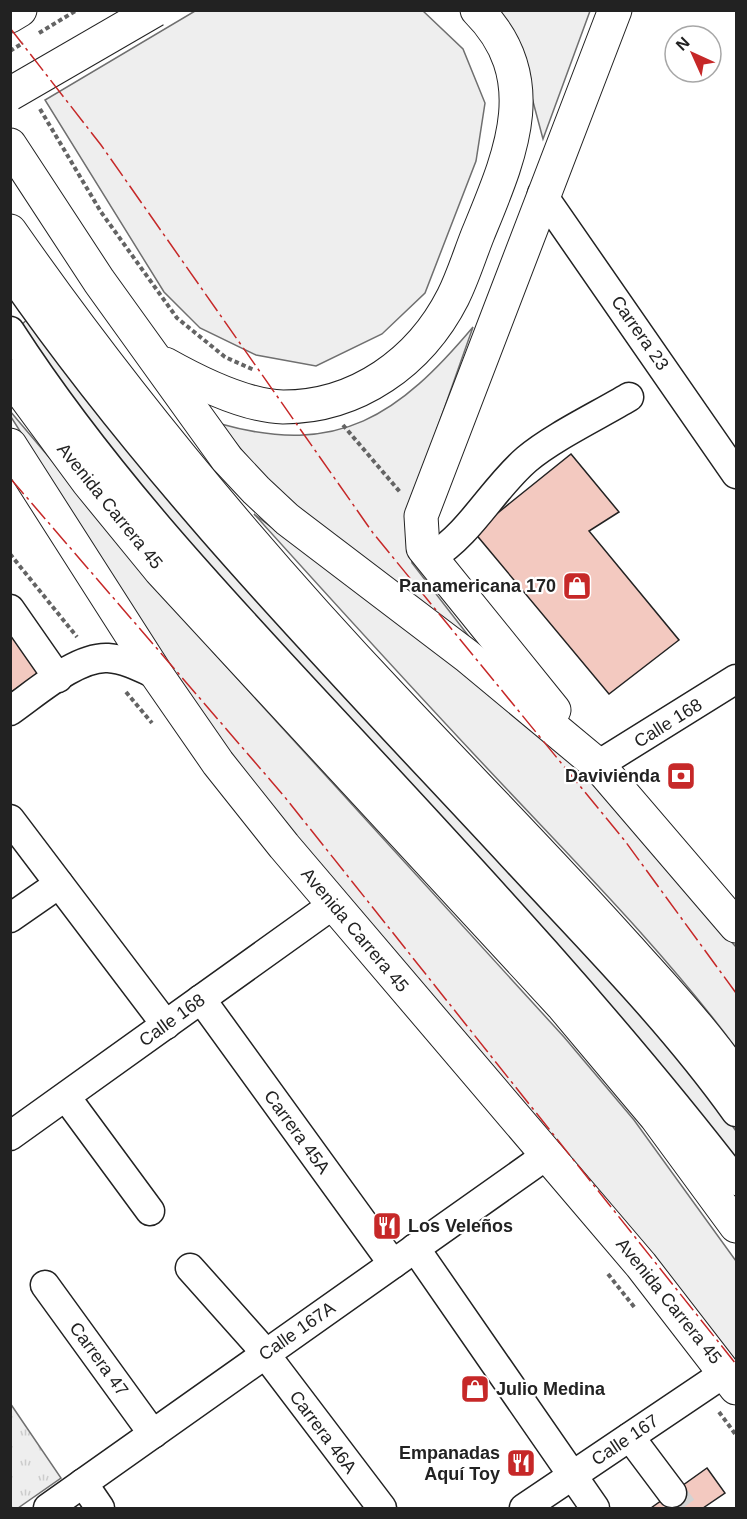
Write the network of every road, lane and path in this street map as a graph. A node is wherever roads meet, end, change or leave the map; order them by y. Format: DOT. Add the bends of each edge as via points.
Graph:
graph roads {
  1 [pos="20,10"];
  2 [pos="77,10"];
  3 [pos="155,10"];
  4 [pos="477,10"];
  5 [pos="615,10"];
  6 [pos="10,16"];
  7 [pos="10,52"];
  8 [pos="15,61"];
  9 [pos="23,97"];
  10 [pos="10,145"];
  11 [pos="542,194"];
  12 [pos="10,231"];
  13 [pos="10,273"];
  14 [pos="10,331"];
  15 [pos="154,357"];
  16 [pos="264,375"];
  17 [pos="10,376"];
  18 [pos="629,397"];
  19 [pos="10,445"];
  20 [pos="736,474"];
  21 [pos="10,554"];
  22 [pos="432,556"];
  23 [pos="10,609"];
  24 [pos="59,617"];
  25 [pos="157,675"];
  26 [pos="58,678"];
  27 [pos="736,679"];
  28 [pos="10,711"];
  29 [pos="598,765"];
  30 [pos="10,819"];
  31 [pos="59,884"];
  32 [pos="334,904"];
  33 [pos="10,918"];
  34 [pos="736,926"];
  35 [pos="201,999"];
  36 [pos="166,1024"];
  37 [pos="736,1077"];
  38 [pos="66,1097"];
  39 [pos="736,1112"];
  40 [pos="10,1136"];
  41 [pos="547,1155"];
  42 [pos="736,1181"];
  43 [pos="150,1211"];
  44 [pos="736,1226"];
  45 [pos="404,1256"];
  46 [pos="190,1268"];
  47 [pos="45,1284"];
  48 [pos="265,1354"];
  49 [pos="731,1380"];
  50 [pos="725,1419"];
  51 [pos="153,1434"];
  52 [pos="736,1435"];
  53 [pos="630,1437"];
  54 [pos="573,1475"];
  55 [pos="83,1484"];
  56 [pos="672,1493"];
  57 [pos="48,1509"];
  58 [pos="100,1509"];
  59 [pos="382,1509"];
  60 [pos="524,1509"];
  61 [pos="595,1509"];
  1 -- 6 [label="main road"];
  2 -- 7 [label="path"];
  3 -- 9 [label="main road, bridge"];
  4 -- 15 [label="main road" via="507,54 517,103 513,141 453,297 401,365 360,392 323,403 282,407 204,386"];
  5 -- 11 [label="main road"];
  7 -- 8 [label="path"];
  9 -- 16 [label="path" via="177,318 225,357"];
  10 -- 15 [label="main road"];
  11 -- 20 [label="street, Carrera 23"];
  11 -- 22 [label="main road" via="423,508 423,548"];
  12 -- 37 [label="main road" via="57,298 240,531 580,894 683,1009"];
  13 -- 39 [label="street" via="90,382 235,557 660,1016"];
  14 -- 42 [label="street" via="71,417 177,549 518,920 667,1093"];
  15 -- 29 [label="main road" via="227,459 287,519 467,656"];
  17 -- 44 [label="main road, Avenida Carrera 45" via="88,482 160,570 576,1021 656,1117"];
  18 -- 22 [label="street" via="529,457 448,547"];
  19 -- 25 [label="main road, Avenida Carrera 45"];
  21 -- 24 [label="path"];
  22 -- 29 [label="main road"];
  23 -- 26 [label="street"];
  25 -- 26 [label="street" via="111,658 96,658"];
  25 -- 32 [label="main road, Avenida Carrera 45" via="218,763"];
  26 -- 28 [label="street"];
  27 -- 29 [label="street, Calle 168"];
  29 -- 34 [label="main road"];
  30 -- 31 [label="street"];
  31 -- 33 [label="street"];
  31 -- 36 [label="street"];
  32 -- 35 [label="street, Calle 168"];
  32 -- 41 [label="main road, Avenida Carrera 45"];
  35 -- 36 [label="street, Calle 168"];
  35 -- 45 [label="street, Carrera 45A"];
  36 -- 38 [label="street, Calle 168"];
  38 -- 40 [label="street, Calle 168"];
  38 -- 43 [label="street"];
  41 -- 45 [label="street, Calle 167A"];
  41 -- 49 [label="main road, Avenida Carrera 45" via="641,1265"];
  45 -- 48 [label="street, Calle 167A"];
  45 -- 54 [label="street, Carrera 45A"];
  46 -- 48 [label="street, Carrera 46A"];
  47 -- 51 [label="street, Carrera 47"];
  48 -- 51 [label="street, Calle 167A"];
  48 -- 59 [label="street, Carrera 46A"];
  49 -- 53 [label="street, Calle 167"];
  50 -- 52 [label="path"];
  51 -- 55 [label="street, Calle 167A"];
  53 -- 54 [label="street, Calle 167"];
  53 -- 56 [label="street"];
  54 -- 60 [label="street, Calle 167"];
  54 -- 61 [label="street, Carrera 45A"];
  55 -- 57 [label="street, Calle 167A"];
  55 -- 58 [label="street"];
}
